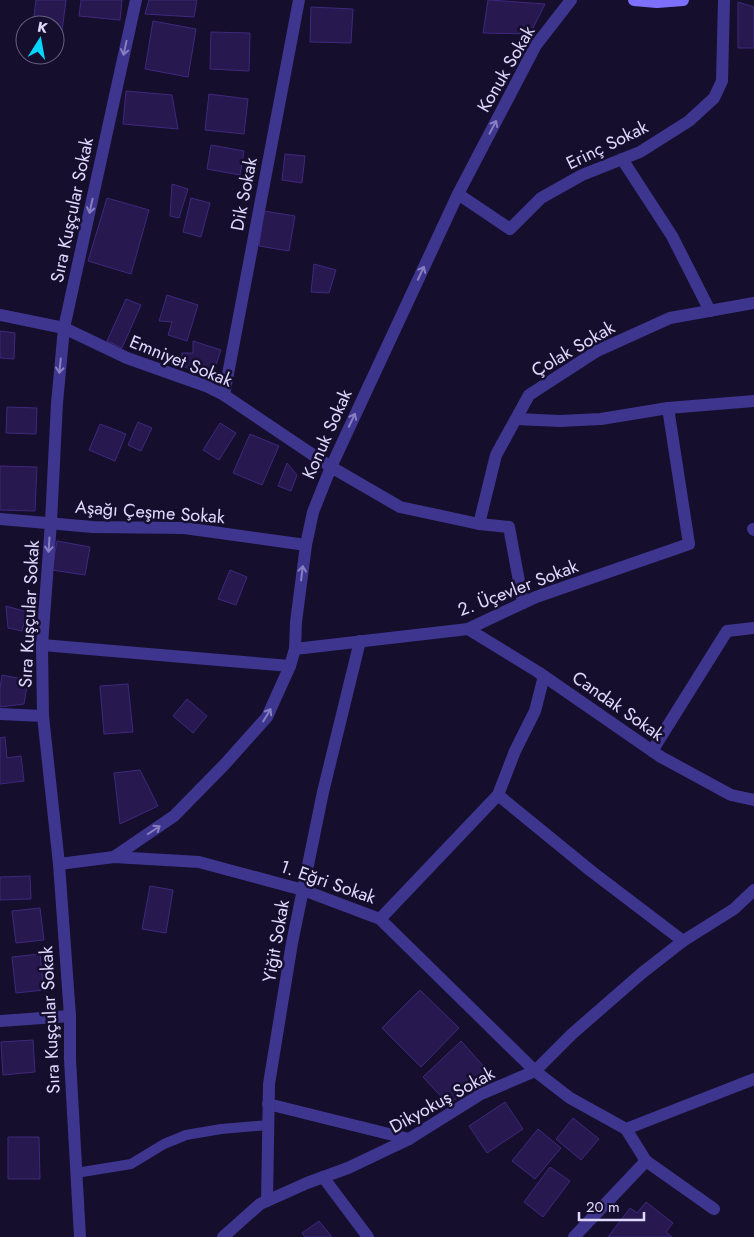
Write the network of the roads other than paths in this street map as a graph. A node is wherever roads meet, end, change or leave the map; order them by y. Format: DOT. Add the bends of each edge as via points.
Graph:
graph roads {
  1 [pos="136,0"];
  2 [pos="299,0"];
  3 [pos="571,0"];
  4 [pos="634,0"];
  5 [pos="683,0"];
  6 [pos="724,0"];
  7 [pos="622,160"];
  8 [pos="458,194"];
  9 [pos="754,303"];
  10 [pos="710,311"];
  11 [pos="0,315"];
  12 [pos="64,328"];
  13 [pos="224,395"];
  14 [pos="754,401"];
  15 [pos="668,408"];
  16 [pos="516,419"];
  17 [pos="331,466"];
  18 [pos="0,519"];
  19 [pos="51,522"];
  20 [pos="479,524"];
  21 [pos="306,545"];
  22 [pos="523,603"];
  23 [pos="754,628"];
  24 [pos="468,629"];
  25 [pos="360,641"];
  26 [pos="42,646"];
  27 [pos="295,649"];
  28 [pos="290,666"];
  29 [pos="544,676"];
  30 [pos="0,714"];
  31 [pos="43,716"];
  32 [pos="652,751"];
  33 [pos="498,795"];
  34 [pos="754,800"];
  35 [pos="114,857"];
  36 [pos="58,864"];
  37 [pos="303,890"];
  38 [pos="754,890"];
  39 [pos="380,919"];
  40 [pos="684,941"];
  41 [pos="70,1016"];
  42 [pos="0,1021"];
  43 [pos="535,1071"];
  44 [pos="754,1079"];
  45 [pos="268,1104"];
  46 [pos="268,1125"];
  47 [pos="626,1129"];
  48 [pos="409,1139"];
  49 [pos="646,1161"];
  50 [pos="76,1173"];
  51 [pos="323,1176"];
  52 [pos="267,1201"];
  53 [pos="714,1209"];
  54 [pos="80,1237"];
  55 [pos="223,1237"];
  56 [pos="368,1237"];
  57 [pos="574,1237"];
  1 -- 12 [label="street, Sıra Kuşçular Sokak, one-way"];
  2 -- 13 [label="street, Dik Sokak"];
  8 -- 3 [label="street, Konuk Sokak, one-way" via="536,45"];
  4 -- 5 [label="street"];
  6 -- 7 [label="street, Erinç Sokak" via="722,81 714,98 689,121"];
  7 -- 8 [label="street, Erinç Sokak" via="582,175 541,198 510,229"];
  7 -- 10 [label="street" via="672,236"];
  17 -- 8 [label="street, Konuk Sokak, one-way"];
  9 -- 10 [label="street, Çolak Sokak"];
  10 -- 16 [label="street, Çolak Sokak" via="670,318 597,351 530,395"];
  11 -- 12 [label="street, Emniyet Sokak"];
  12 -- 13 [label="street, Emniyet Sokak" via="127,358"];
  12 -- 19 [label="street, Sıra Kuşçular Sokak, one-way"];
  13 -- 17 [label="street, Emniyet Sokak"];
  14 -- 15 [label="street"];
  15 -- 16 [label="street" via="601,419"];
  15 -- 22 [label="street, 2. Üçevler Sokak" via="690,544"];
  16 -- 20 [label="street, Çolak Sokak" via="496,455"];
  17 -- 20 [label="street, Emniyet Sokak" via="400,507"];
  17 -- 21 [label="street, Konuk Sokak" via="313,512"];
  18 -- 19 [label="street, Aşağı Çeşme Sokak"];
  19 -- 21 [label="street, Aşağı Çeşme Sokak" via="93,527 184,528"];
  19 -- 26 [label="street, Sıra Kuşçular Sokak, one-way"];
  20 -- 22 [label="street, Emniyet Sokak" via="509,527"];
  27 -- 21 [label="street, Konuk Sokak, one-way"];
  22 -- 24 [label="street, 2. Üçevler Sokak"];
  23 -- 32 [label="street" via="727,631"];
  24 -- 25 [label="street, 2. Üçevler Sokak"];
  24 -- 29 [label="street, Candak Sokak"];
  25 -- 27 [label="street, 2. Üçevler Sokak"];
  25 -- 37 [label="street, Yiğit Sokak"];
  26 -- 28 [label="street"];
  26 -- 31 [label="street, Sıra Kuşçular Sokak"];
  27 -- 28 [label="street, Konuk Sokak"];
  35 -- 28 [label="street, Konuk Sokak, one-way" via="174,816 225,764 268,717"];
  29 -- 32 [label="street, Candak Sokak"];
  29 -- 33 [label="street, 1. Eğri Sokak" via="536,710"];
  30 -- 31 [label="street"];
  31 -- 36 [label="street, Sıra Kuşçular Sokak"];
  32 -- 34 [label="street, Candak Sokak" via="731,794"];
  33 -- 39 [label="street, 1. Eğri Sokak"];
  33 -- 40 [label="street"];
  35 -- 36 [label="street, 1. Eğri Sokak"];
  35 -- 37 [label="street, 1. Eğri Sokak" via="199,862"];
  36 -- 41 [label="street, Sıra Kuşçular Sokak"];
  37 -- 39 [label="street, 1. Eğri Sokak"];
  37 -- 45 [label="street, Yiğit Sokak" via="270,1075"];
  38 -- 40 [label="street, Dikyokuş Sokak" via="734,908"];
  39 -- 43 [label="street"];
  40 -- 43 [label="street, Dikyokuş Sokak" via="572,1034"];
  41 -- 42 [label="street"];
  41 -- 50 [label="street, Sıra Kuşçular Sokak"];
  43 -- 47 [label="street" via="570,1098"];
  43 -- 48 [label="street, Dikyokuş Sokak" via="481,1094"];
  44 -- 47 [label="street"];
  45 -- 46 [label="street, Yiğit Sokak"];
  45 -- 48 [label="street"];
  46 -- 50 [label="lane" via="186,1135 131,1164"];
  46 -- 52 [label="street, Yiğit Sokak"];
  47 -- 49 [label="street"];
  48 -- 51 [label="street, Dikyokuş Sokak" via="348,1168"];
  49 -- 53 [label="street"];
  49 -- 57 [label="street"];
  50 -- 54 [label="street, Sıra Kuşçular Sokak"];
  51 -- 52 [label="street, Dikyokuş Sokak"];
  51 -- 56 [label="street"];
  52 -- 55 [label="street, Dikyokuş Sokak"];
}
